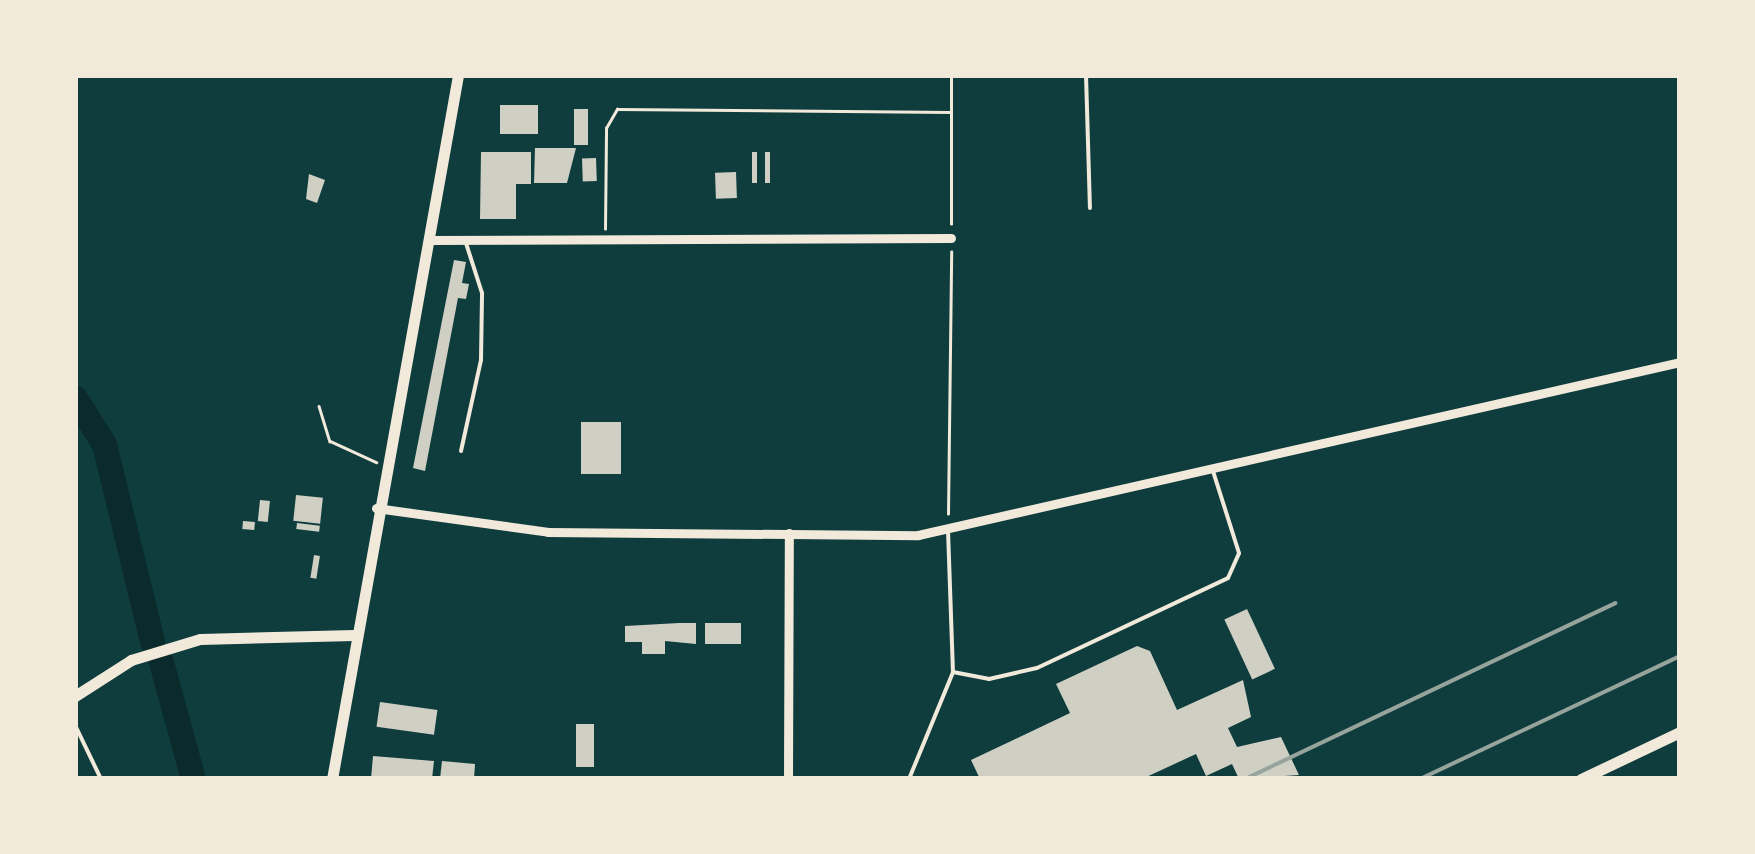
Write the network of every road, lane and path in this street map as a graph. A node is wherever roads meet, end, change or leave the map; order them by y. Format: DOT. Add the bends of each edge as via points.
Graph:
graph roads {
  1 [pos="458,75"];
  2 [pos="952,75"];
  3 [pos="1086,75"];
  4 [pos="952,112"];
  5 [pos="1090,208"];
  6 [pos="951,238"];
  7 [pos="429,240"];
  8 [pos="465,240"];
  9 [pos="605,240"];
  10 [pos="1680,362"];
  11 [pos="319,406"];
  12 [pos="462,451"];
  13 [pos="385,465"];
  14 [pos="1214,471"];
  15 [pos="376,508"];
  16 [pos="948,530"];
  17 [pos="789,532"];
  18 [pos="354,635"];
  19 [pos="952,672"];
  20 [pos="75,696"];
  21 [pos="75,725"];
  22 [pos="1680,732"];
  23 [pos="101,779"];
  24 [pos="332,779"];
  25 [pos="788,779"];
  26 [pos="909,779"];
  27 [pos="1581,779"];
  1 -- 7 [label="street"];
  2 -- 4 [label="path"];
  3 -- 5 [label="lane"];
  4 -- 6 [label="path"];
  4 -- 9 [label="path" via="616,110 606,128"];
  6 -- 9 [label="street"];
  6 -- 16 [label="path"];
  7 -- 8 [label="street"];
  7 -- 13 [label="street"];
  8 -- 9 [label="street"];
  8 -- 12 [label="lane" via="482,292 481,360"];
  10 -- 14 [label="street"];
  11 -- 13 [label="path" via="330,441"];
  13 -- 15 [label="street"];
  14 -- 16 [label="street"];
  14 -- 19 [label="lane" via="1240,553 1228,578 1038,668 989,679"];
  15 -- 17 [label="street" via="548,532"];
  15 -- 18 [label="street"];
  16 -- 17 [label="street"];
  16 -- 19 [label="lane"];
  17 -- 25 [label="street"];
  18 -- 20 [label="street" via="200,639 131,660"];
  18 -- 24 [label="street"];
  19 -- 26 [label="lane"];
  21 -- 23 [label="lane"];
  22 -- 27 [label="street"];
}
